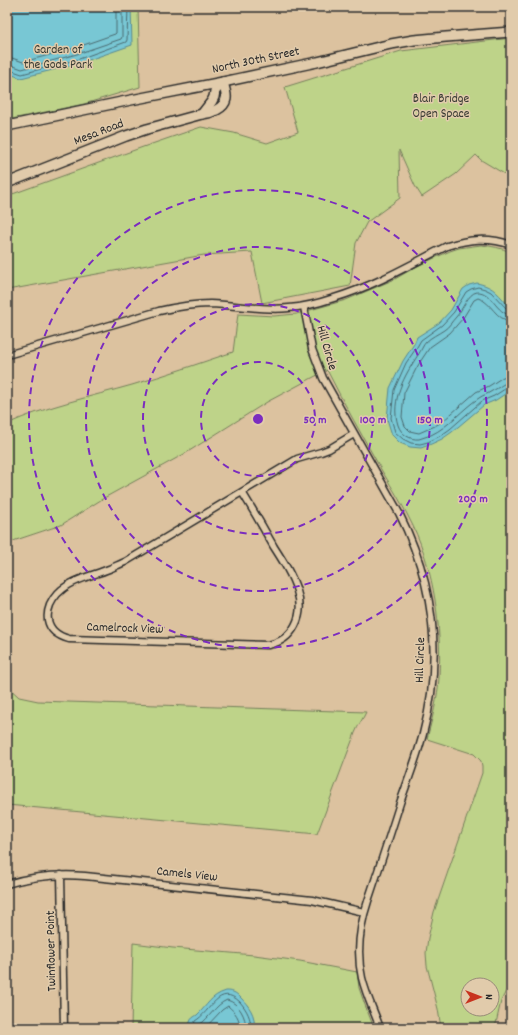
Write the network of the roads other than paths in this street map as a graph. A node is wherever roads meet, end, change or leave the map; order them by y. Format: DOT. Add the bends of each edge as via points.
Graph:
graph roads {
  1 [pos="511,32"];
  2 [pos="223,82"];
  3 [pos="7,126"];
  4 [pos="7,182"];
  5 [pos="511,245"];
  6 [pos="304,307"];
  7 [pos="7,355"];
  8 [pos="354,434"];
  9 [pos="242,492"];
  10 [pos="62,875"];
  11 [pos="7,884"];
  12 [pos="364,912"];
  13 [pos="64,1028"];
  14 [pos="380,1028"];
  1 -- 2 [label="main road, North 30th Street" via="391,44"];
  2 -- 3 [label="main road, North 30th Street"];
  2 -- 4 [label="main road, Mesa Road" via="226,98 223,104 210,114 202,114 126,136"];
  5 -- 6 [label="street" via="498,241 466,240 447,246 364,288"];
  6 -- 7 [label="street" via="278,309 211,304 179,306"];
  6 -- 8 [label="street, Hill Circle" via="318,366"];
  8 -- 9 [label="street, Camelrock View" via="329,449 297,459"];
  8 -- 12 [label="street, Hill Circle" via="399,513 415,548 425,581 434,646 430,698 423,734"];
  9 -- 9 [label="street, Camelrock View" via="297,591 300,608 297,623 279,642 268,645 69,639 52,630 48,610 66,586 125,562"];
  10 -- 11 [label="street, Camels View" via="34,877"];
  10 -- 12 [label="street, Camels View" via="312,900"];
  10 -- 13 [label="street, Twinflower Point"];
  12 -- 14 [label="street, Hill Circle" via="359,962 366,992"];
}
